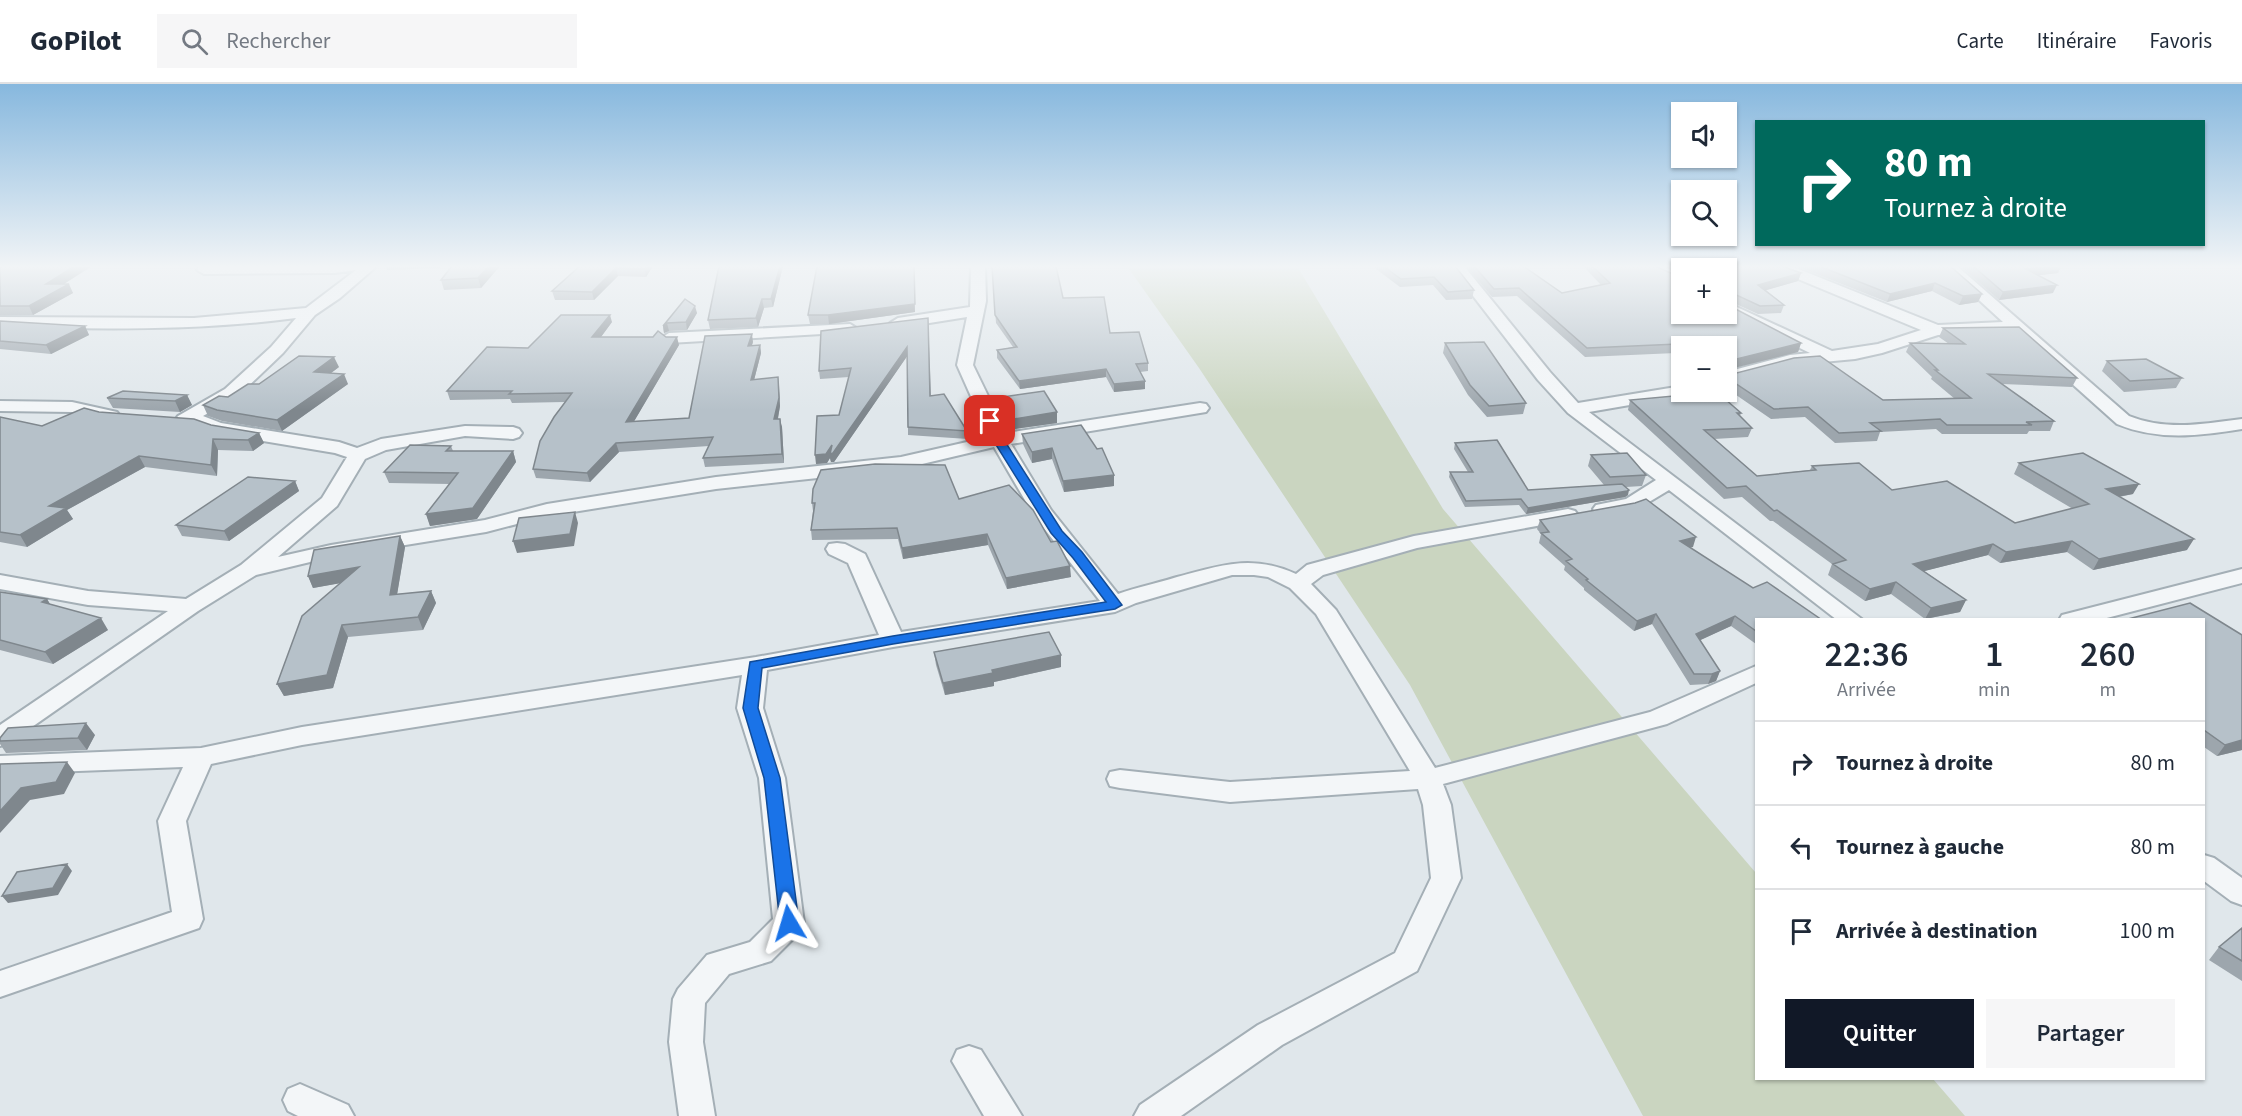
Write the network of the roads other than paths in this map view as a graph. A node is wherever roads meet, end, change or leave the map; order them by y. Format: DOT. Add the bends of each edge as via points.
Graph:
graph roads {
  1 [pos="296,314"];
  2 [pos="308,314"];
  3 [pos="954,314"];
  4 [pos="975,314"];
  5 [pos="1495,314"];
  6 [pos="1743,314"];
  7 [pos="1897,314"];
  8 [pos="2005,314"];
  9 [pos="0,322"];
  10 [pos="2019,326"];
  11 [pos="1936,330"];
  12 [pos="669,338"];
  13 [pos="1829,356"];
  14 [pos="1737,374"];
  15 [pos="1671,394"];
  16 [pos="0,406"];
  17 [pos="1200,408"];
  18 [pos="1574,409"];
  19 [pos="127,417"];
  20 [pos="161,419"];
  21 [pos="184,420"];
  22 [pos="2242,424"];
  23 [pos="513,433"];
  24 [pos="999,440"];
  25 [pos="357,455"];
  26 [pos="1673,484"];
  27 [pos="837,549"];
  28 [pos="249,570"];
  29 [pos="2242,576"];
  30 [pos="0,582"];
  31 [pos="1298,584"];
  32 [pos="1115,605"];
  33 [pos="190,606"];
  34 [pos="1849,618"];
  35 [pos="2078,618"];
  36 [pos="893,640"];
  37 [pos="756,665"];
  38 [pos="1755,674"];
  39 [pos="0,737"];
  40 [pos="201,757"];
  41 [pos="0,765"];
  42 [pos="1120,778"];
  43 [pos="1428,779"];
  44 [pos="2205,867"];
  45 [pos="2242,893"];
  46 [pos="0,984"];
  47 [pos="969,1061"];
  48 [pos="300,1100"];
  49 [pos="336,1116"];
  50 [pos="697,1116"];
  51 [pos="1004,1116"];
  52 [pos="1152,1116"];
  1 -- 9 [label="street" via="213,323"];
  2 -- 21 [label="street" via="231,393"];
  3 -- 12 [label="street" via="829,331"];
  4 -- 24 [label="street" via="965,365"];
  5 -- 18 [label="street"];
  6 -- 13 [label="street"];
  7 -- 11 [label="street"];
  8 -- 10 [label="street"];
  10 -- 11 [label="street"];
  10 -- 22 [label="street" via="2123,420 2137,427 2156,431"];
  11 -- 13 [label="street" via="1882,348"];
  13 -- 14 [label="street" via="1790,360"];
  15 -- 18 [label="street"];
  16 -- 19 [label="street" via="72,406"];
  17 -- 24 [label="street"];
  18 -- 26 [label="street"];
  20 -- 21 [label="street"];
  21 -- 25 [label="street" via="339,448"];
  23 -- 25 [label="street" via="465,430 381,445"];
  24 -- 28 [label="street" via="901,463 716,483 547,510 486,526 331,551"];
  24 -- 32 [label="street" via="1058,533"];
  25 -- 28 [label="street" via="330,502"];
  26 -- 31 [label="street" via="1660,485 1632,504 1414,542 1315,570"];
  26 -- 34 [label="street"];
  27 -- 36 [label="street" via="856,559"];
  28 -- 33 [label="street"];
  29 -- 35 [label="street"];
  30 -- 33 [label="street" via="88,598"];
  31 -- 32 [label="street" via="1274,572 1231,569"];
  31 -- 43 [label="street" via="1325,610"];
  32 -- 36 [label="street"];
  33 -- 39 [label="street"];
  36 -- 37 [label="street"];
  37 -- 40 [label="street" via="302,736"];
  37 -- 50 [label="street" via="750,708 772,778 789,923 760,952 718,964 689,999 686,1042"];
  38 -- 43 [label="street" via="1658,718"];
  40 -- 41 [label="street"];
  40 -- 46 [label="street" via="172,820 188,919"];
  42 -- 43 [label="street" via="1230,792"];
  43 -- 52 [label="street" via="1437,806 1446,878 1406,962 1270,1035"];
  44 -- 45 [label="street"];
  47 -- 51 [label="street"];
  48 -- 49 [label="street"];
}
